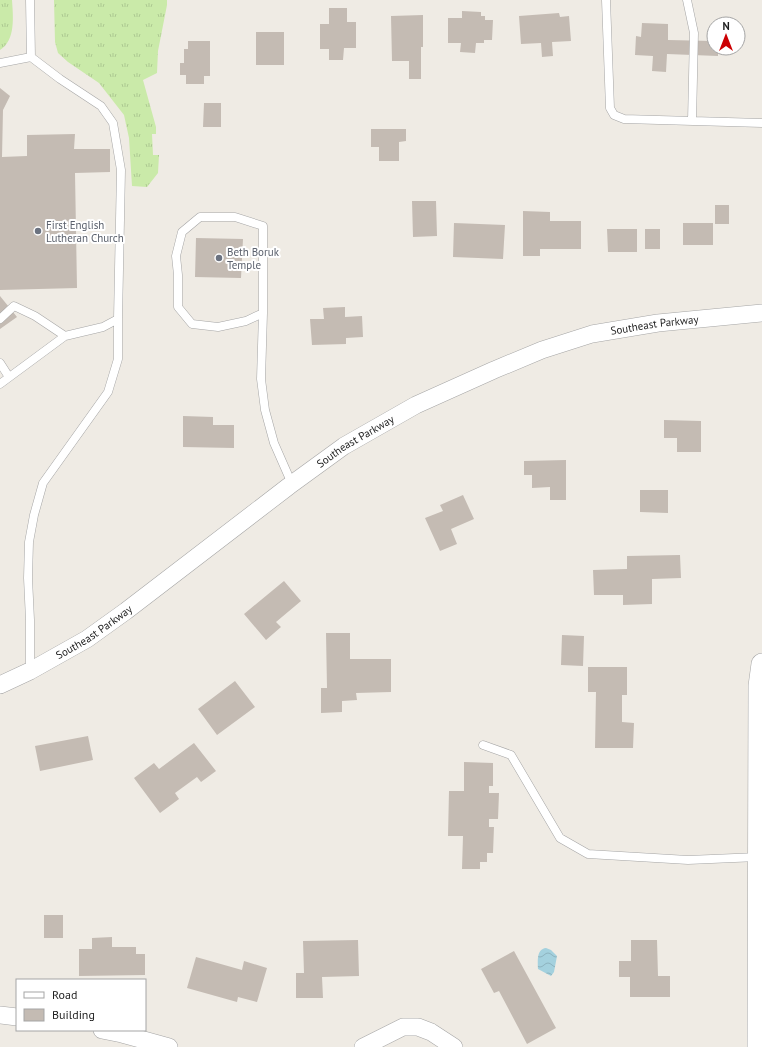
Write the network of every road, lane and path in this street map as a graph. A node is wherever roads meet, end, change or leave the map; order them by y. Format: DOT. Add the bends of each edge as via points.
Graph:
graph roads {
  1 [pos="30,0"];
  2 [pos="606,0"];
  3 [pos="687,0"];
  4 [pos="31,57"];
  5 [pos="0,63"];
  6 [pos="692,121"];
  7 [pos="762,123"];
  8 [pos="263,312"];
  9 [pos="762,313"];
  10 [pos="0,319"];
  11 [pos="118,319"];
  12 [pos="65,336"];
  13 [pos="0,363"];
  14 [pos="9,377"];
  15 [pos="0,384"];
  16 [pos="292,484"];
  17 [pos="762,664"];
  18 [pos="30,671"];
  19 [pos="0,685"];
  20 [pos="482,745"];
  21 [pos="759,857"];
  22 [pos="0,1015"];
  23 [pos="16,1017"];
  24 [pos="107,1031"];
  25 [pos="169,1047"];
  26 [pos="364,1047"];
  27 [pos="454,1047"];
  28 [pos="758,1047"];
  1 -- 4 [label="lane"];
  2 -- 6 [label="lane" via="610,108 614,115 624,119"];
  3 -- 6 [label="lane" via="694,33"];
  4 -- 5 [label="lane"];
  4 -- 11 [label="lane" via="101,106 113,123 121,170"];
  6 -- 7 [label="lane"];
  8 -- 8 [label="lane" via="263,226 235,217 200,217 182,232 177,250 178,307 192,324 218,327 246,322"];
  8 -- 16 [label="lane" via="260,379 265,410 274,443"];
  9 -- 16 [label="street, Southeast Parkway" via="651,324 592,334 542,350 416,405 344,446"];
  10 -- 12 [label="lane" via="14,306 35,316"];
  11 -- 12 [label="lane" via="103,327"];
  11 -- 18 [label="lane" via="118,359 108,392 43,484 34,515 29,542 28,578"];
  12 -- 14 [label="lane"];
  13 -- 14 [label="lane"];
  14 -- 15 [label="lane"];
  16 -- 18 [label="street, Southeast Parkway" via="104,627"];
  17 -- 21 [label="street" via="759,686"];
  18 -- 19 [label="street, Southeast Parkway"];
  20 -- 21 [label="lane" via="511,755 560,838 588,854 688,860"];
  21 -- 28 [label="street"];
  22 -- 23 [label="street"];
  24 -- 25 [label="street"];
  26 -- 27 [label="street" via="403,1027 431,1032"];
}
